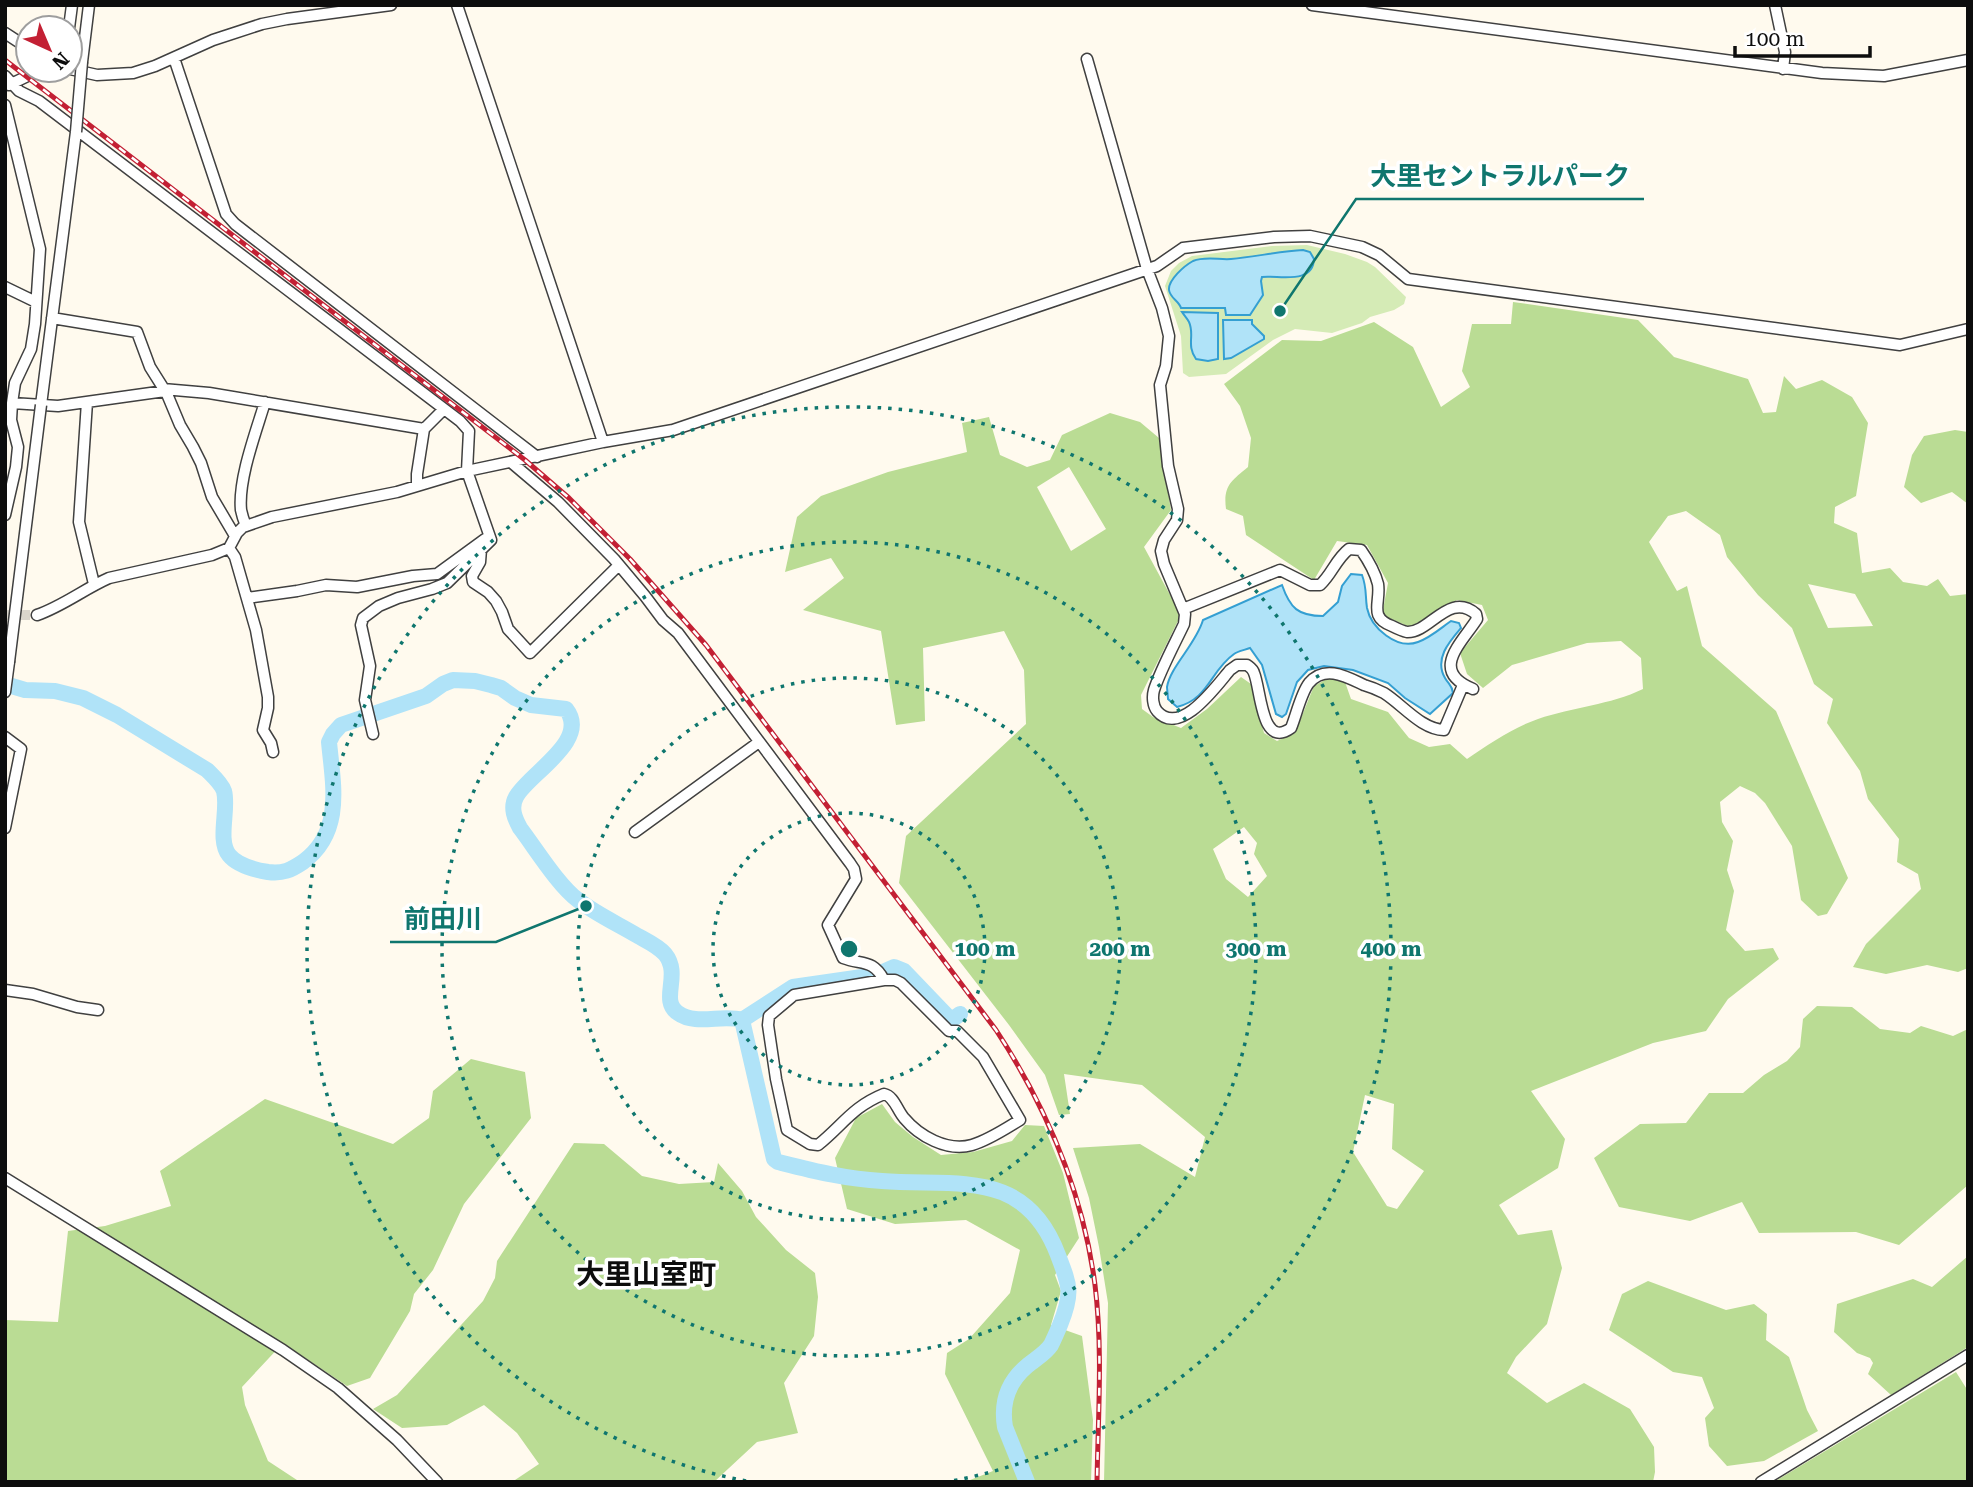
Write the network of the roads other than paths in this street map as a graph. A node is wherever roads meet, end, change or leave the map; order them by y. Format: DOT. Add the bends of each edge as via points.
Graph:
graph roads {
  1 [pos="89,5"];
  2 [pos="391,5"];
  3 [pos="457,5"];
  4 [pos="1312,5"];
  5 [pos="1775,5"];
  6 [pos="174,58"];
  7 [pos="1087,59"];
  8 [pos="1968,60"];
  9 [pos="1783,69"];
  10 [pos="84,72"];
  11 [pos="8,82"];
  12 [pos="5,105"];
  13 [pos="1147,269"];
  14 [pos="5,287"];
  15 [pos="36,302"];
  16 [pos="52,318"];
  17 [pos="1968,329"];
  18 [pos="164,390"];
  19 [pos="87,402"];
  20 [pos="265,402"];
  21 [pos="12,404"];
  22 [pos="41,405"];
  23 [pos="443,409"];
  24 [pos="424,429"];
  25 [pos="603,442"];
  26 [pos="537,457"];
  27 [pos="512,463"];
  28 [pos="467,471"];
  29 [pos="417,485"];
  30 [pos="5,515"];
  31 [pos="246,526"];
  32 [pos="234,536"];
  33 [pos="490,537"];
  34 [pos="229,548"];
  35 [pos="481,549"];
  36 [pos="619,565"];
  37 [pos="94,584"];
  38 [pos="247,598"];
  39 [pos="1183,609"];
  40 [pos="37,615"];
  41 [pos="5,692"];
  42 [pos="372,730"];
  43 [pos="5,737"];
  44 [pos="759,742"];
  45 [pos="273,752"];
  46 [pos="5,828"];
  47 [pos="635,832"];
  48 [pos="882,976"];
  49 [pos="5,989"];
  50 [pos="98,1010"];
  51 [pos="5,1178"];
  52 [pos="1968,1355"];
  53 [pos="437,1482"];
  54 [pos="1761,1482"];
  1 -- 16 [label="street, bridge"];
  2 -- 6 [label="street" via="262,24"];
  3 -- 25 [label="street"];
  4 -- 9 [label="street"];
  5 -- 9 [label="street" via="1785,52"];
  6 -- 10 [label="street" via="123,74"];
  6 -- 26 [label="street" via="226,214 235,224"];
  7 -- 13 [label="street"];
  8 -- 9 [label="street" via="1884,76"];
  11 -- 23 [label="street"];
  12 -- 15 [label="street" via="40,249"];
  13 -- 17 [label="street" via="1183,248 1310,236 1362,247 1408,279 1900,345"];
  13 -- 25 [label="street" via="673,430"];
  13 -- 39 [label="street" via="1169,336 1160,385 1168,466 1178,509 1161,551"];
  14 -- 15 [label="street"];
  15 -- 21 [label="street" via="31,349 15,383"];
  16 -- 18 [label="street" via="137,332"];
  16 -- 22 [label="street"];
  18 -- 19 [label="street"];
  18 -- 20 [label="street"];
  18 -- 32 [label="street"];
  19 -- 22 [label="street"];
  19 -- 37 [label="street" via="79,522"];
  20 -- 24 [label="street"];
  20 -- 31 [label="street" via="243,488 241,510"];
  21 -- 22 [label="street"];
  21 -- 30 [label="street" via="10,420 18,447"];
  22 -- 41 [label="street, bridge"];
  23 -- 24 [label="street"];
  23 -- 28 [label="street" via="469,431"];
  24 -- 29 [label="street"];
  25 -- 26 [label="street"];
  26 -- 27 [label="street"];
  27 -- 28 [label="street"];
  27 -- 36 [label="street" via="558,502"];
  28 -- 29 [label="street"];
  28 -- 33 [label="street"];
  29 -- 31 [label="street"];
  31 -- 32 [label="street"];
  32 -- 34 [label="street"];
  33 -- 35 [label="street"];
  33 -- 38 [label="street" via="437,574"];
  34 -- 37 [label="street"];
  34 -- 38 [label="street"];
  35 -- 36 [label="street" via="473,582 496,601 508,629 530,653"];
  35 -- 42 [label="street" via="447,583 398,598 363,618 370,666 365,700"];
  36 -- 44 [label="street"];
  37 -- 40 [label="street"];
  38 -- 45 [label="street" via="268,697 263,730"];
  39 -- 39 [label="street" via="1184,624 1154,691 1155,708 1170,718 1192,712 1237,665 1254,671 1264,715 1269,728 1277,733 1291,729 1308,685 1325,673 1337,673 1383,692 1437,730 1444,730 1468,687 1455,677 1451,657 1476,614 1462,607 1449,610 1409,632 1383,623 1377,615 1378,584 1361,550 1349,549 1340,555 1329,578 1320,585 1280,570"];
  43 -- 46 [label="street" via="21,749"];
  44 -- 47 [label="street"];
  44 -- 48 [label="street" via="853,869 853,885 828,925 843,958 874,966"];
  48 -- 48 [label="street" via="794,995 769,1016 787,1130 818,1145 852,1112 884,1094 922,1134 950,1146 972,1145 1020,1120 983,1057 901,983"];
  49 -- 50 [label="street"];
  51 -- 53 [label="street" via="294,1357 338,1388"];
  52 -- 54 [label="street"];
}
